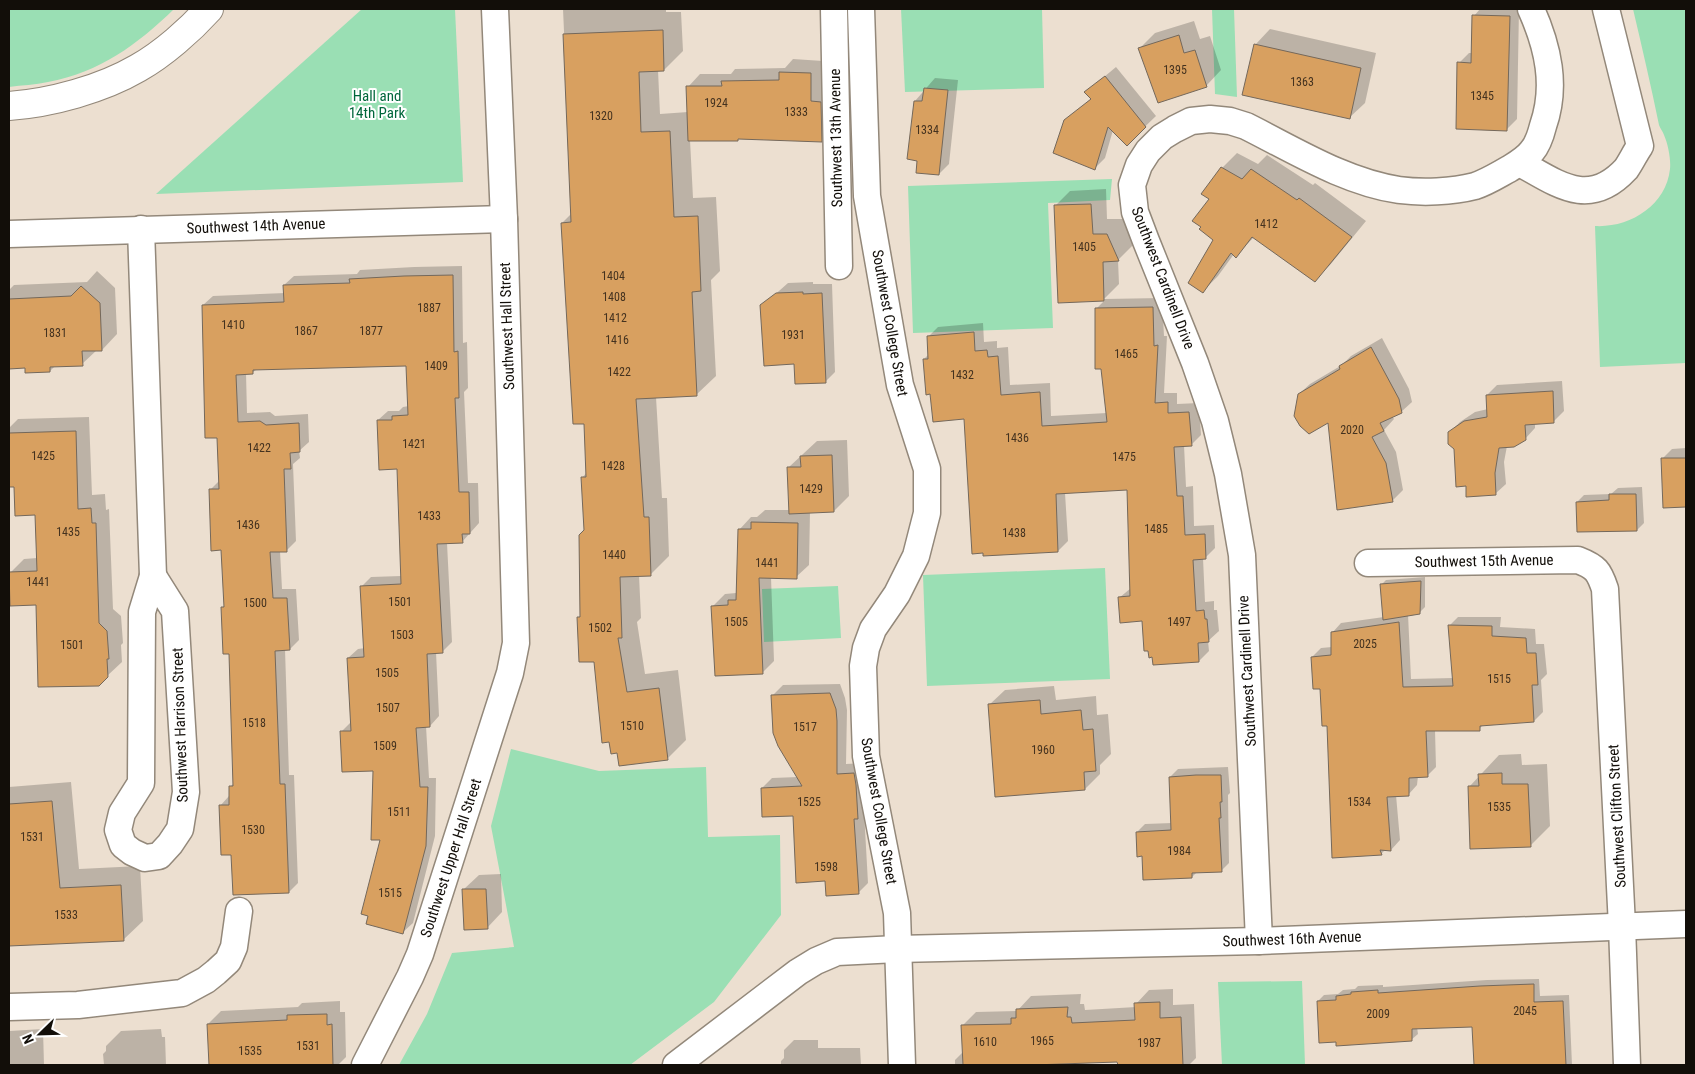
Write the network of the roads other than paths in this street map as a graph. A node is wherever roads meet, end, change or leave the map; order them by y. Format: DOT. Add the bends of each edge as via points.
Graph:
graph roads {
  1 [pos="209,9"];
  2 [pos="495,9"];
  3 [pos="834,9"];
  4 [pos="862,9"];
  5 [pos="1531,9"];
  6 [pos="1606,9"];
  7 [pos="9,106"];
  8 [pos="1520,163"];
  9 [pos="504,219"];
  10 [pos="141,230"];
  11 [pos="9,234"];
  12 [pos="839,266"];
  13 [pos="1368,563"];
  14 [pos="1597,570"];
  15 [pos="153,576"];
  16 [pos="516,644"];
  17 [pos="239,911"];
  18 [pos="1686,924"];
  19 [pos="1622,926"];
  20 [pos="1259,941"];
  21 [pos="897,949"];
  22 [pos="9,1007"];
  23 [pos="365,1065"];
  24 [pos="676,1065"];
  25 [pos="902,1065"];
  26 [pos="1628,1065"];
  1 -- 7 [label="highway" via="138,68 85,92"];
  2 -- 9 [label="street, Southwest Hall Street"];
  3 -- 12 [label="street, Southwest 13th Avenue"];
  4 -- 21 [label="street, Southwest College Street" via="867,196 900,385 925,461 928,490 927,513 916,556 897,594 873,630 863,666 866,756 897,912"];
  5 -- 8 [label="street, Southwest Cardinell Drive" via="1548,58 1551,88 1541,134 1533,150"];
  6 -- 8 [label="street" via="1640,146 1626,168 1596,190 1576,191"];
  8 -- 20 [label="street, Southwest Cardinell Drive" via="1475,186 1400,190 1347,175 1230,120 1210,119 1192,121 1162,137 1139,165 1132,185 1140,227 1215,421 1242,555"];
  9 -- 10 [label="street, Southwest 14th Avenue"];
  9 -- 16 [label="street, Southwest Hall Street"];
  10 -- 11 [label="street, Southwest 14th Avenue"];
  10 -- 15 [label="street, Southwest Harrison Street"];
  13 -- 14 [label="street, Southwest 15th Avenue" via="1578,560"];
  14 -- 19 [label="street, Southwest Clifton Street" via="1605,589"];
  15 -- 15 [label="street, Southwest Harrison Street" via="142,612 141,783 122,813 118,830 124,845 145,858 159,856 180,829 186,792 175,611"];
  16 -- 23 [label="street, Southwest Upper Hall Street" via="510,673 420,954"];
  17 -- 22 [label="street" via="237,934 228,961 206,980 182,993 78,1005"];
  18 -- 19 [label="street, Southwest 16th Avenue"];
  19 -- 20 [label="street, Southwest 16th Avenue"];
  19 -- 26 [label="street, Southwest Clifton Street"];
  20 -- 21 [label="street, Southwest 16th Avenue"];
  21 -- 24 [label="street" via="837,952 816,961"];
  21 -- 25 [label="street, Southwest College Street"];
}
